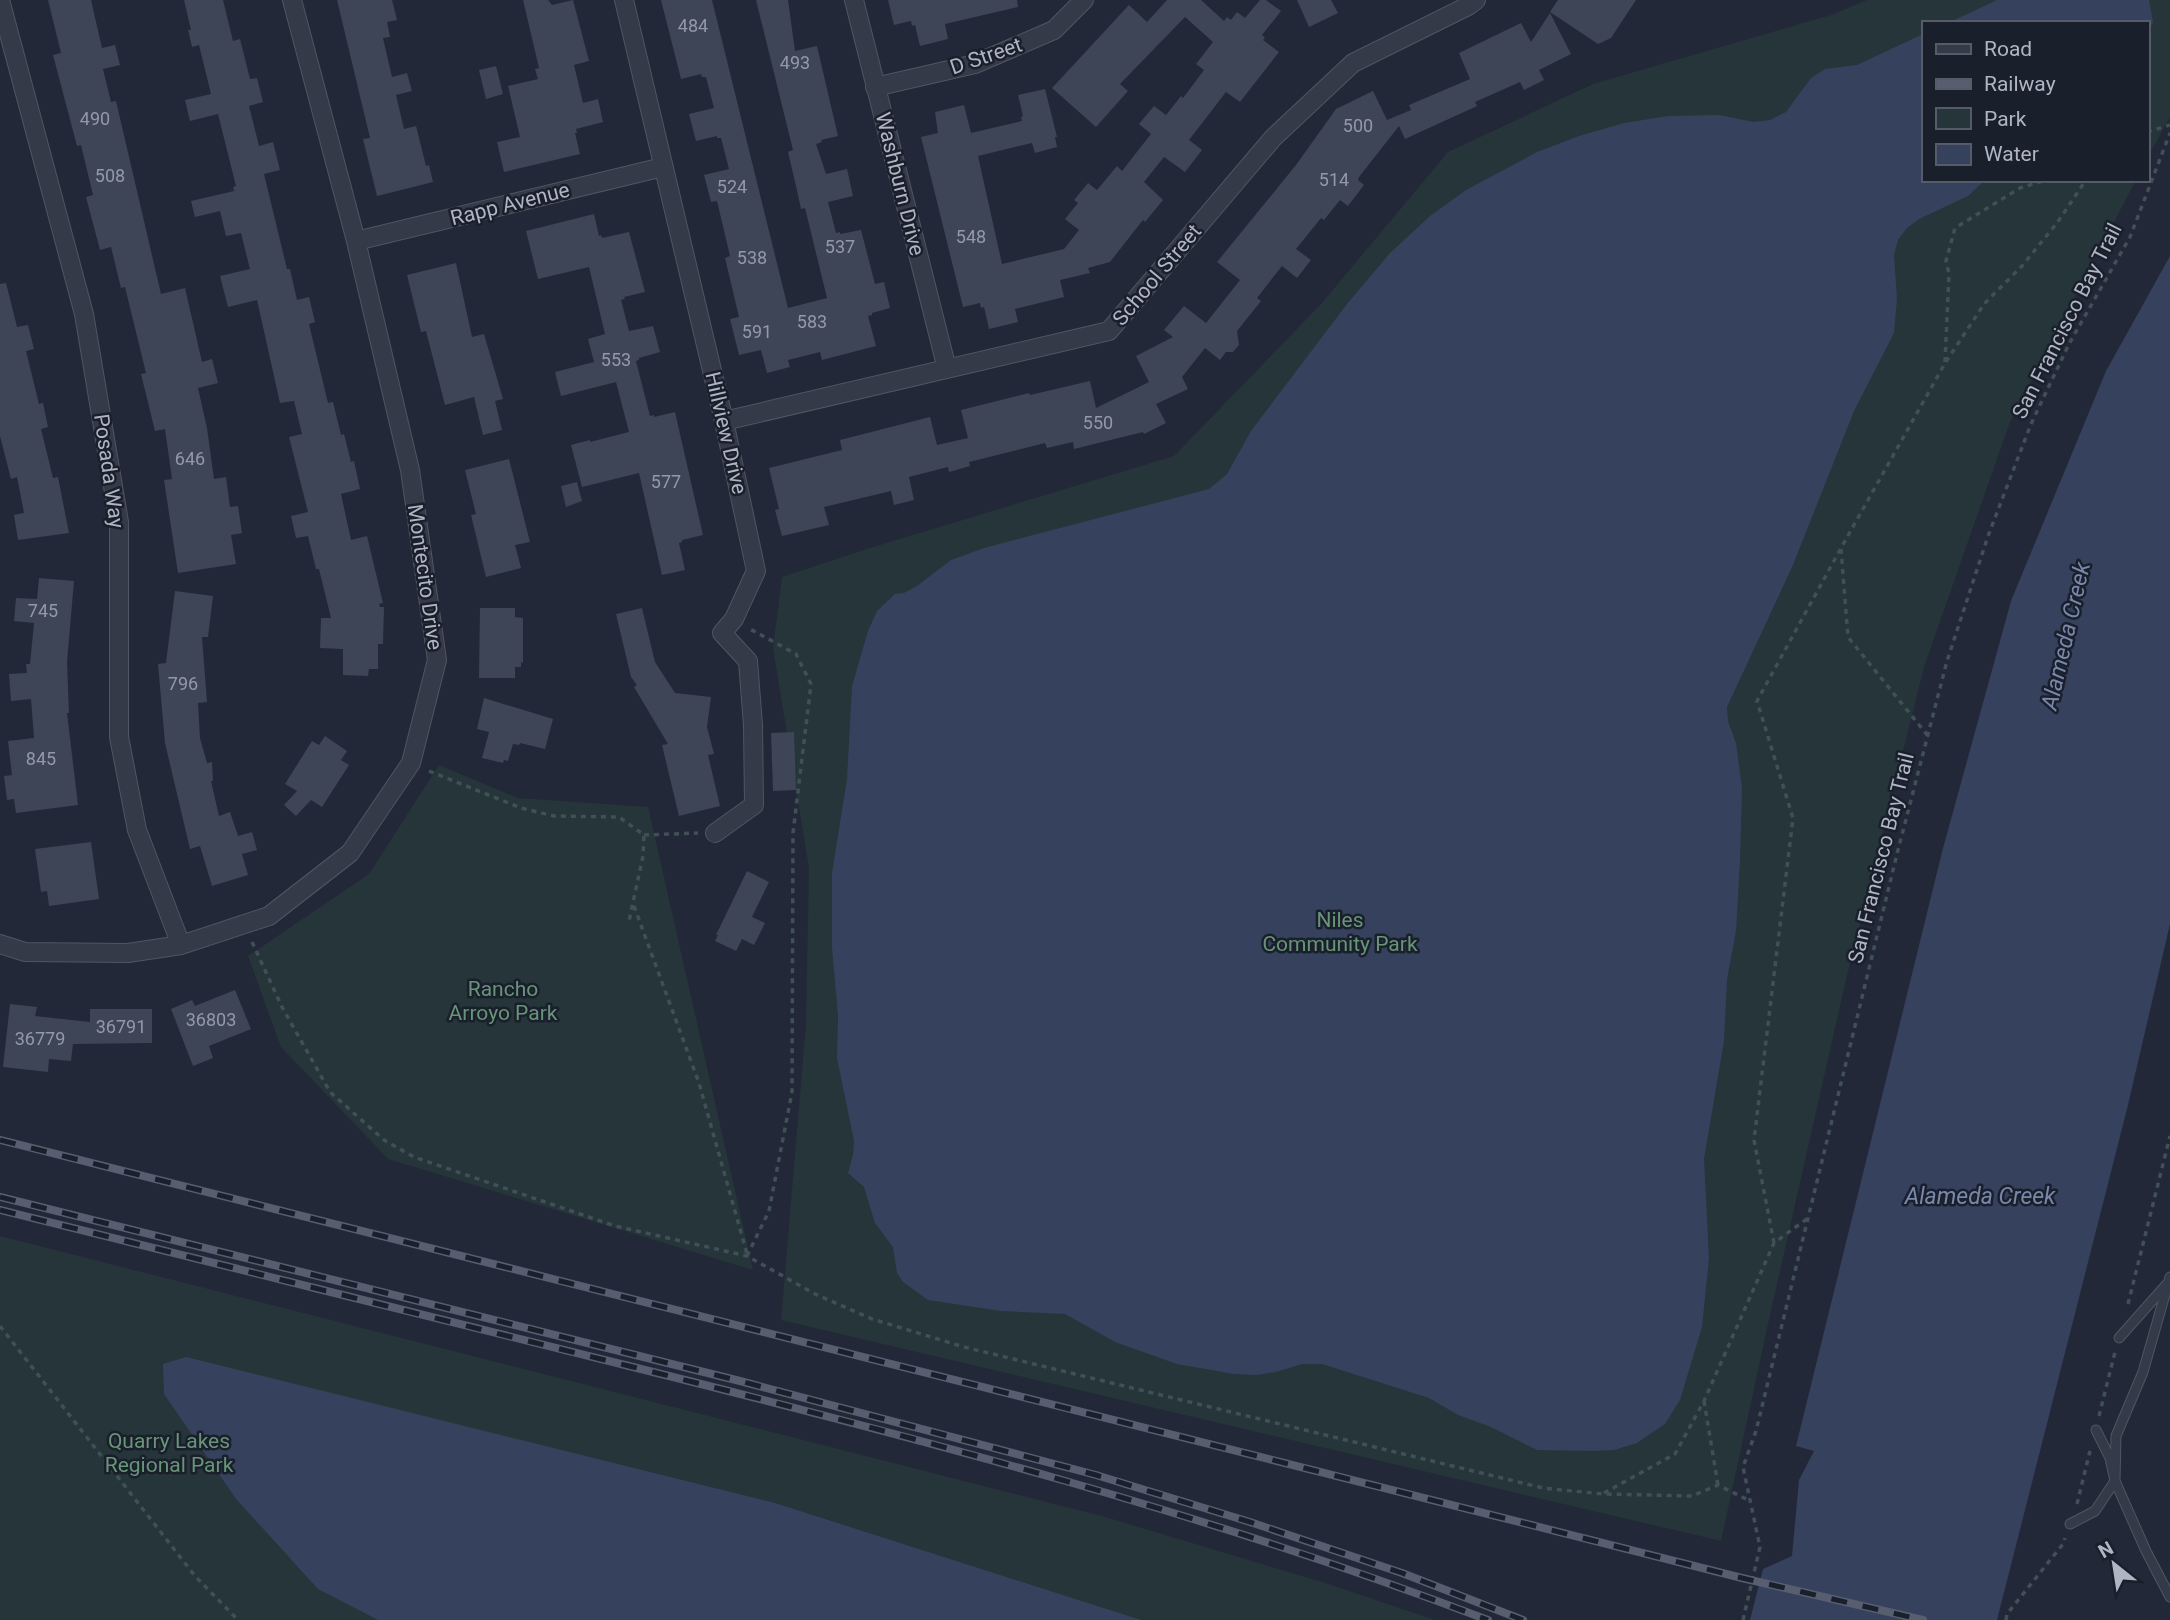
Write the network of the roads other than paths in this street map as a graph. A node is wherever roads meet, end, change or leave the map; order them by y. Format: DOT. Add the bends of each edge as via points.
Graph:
graph roads {
  1 [pos="0,0"];
  2 [pos="292,0"];
  3 [pos="624,0"];
  4 [pos="854,0"];
  5 [pos="1084,0"];
  6 [pos="1476,0"];
  7 [pos="875,87"];
  8 [pos="663,167"];
  9 [pos="356,241"];
  10 [pos="947,369"];
  11 [pos="724,421"];
  12 [pos="715,833"];
  13 [pos="0,944"];
  14 [pos="181,945"];
  15 [pos="2169,1280"];
  16 [pos="2119,1338"];
  17 [pos="2095,1430"];
  18 [pos="2115,1480"];
  19 [pos="2070,1524"];
  20 [pos="2170,1597"];
  1 -- 14 [label="street, Posada Way" via="84,314 119,522 119,737 137,830"];
  2 -- 9 [label="street, Montecito Drive"];
  3 -- 8 [label="street, Hillview Drive"];
  4 -- 7 [label="street, Washburn Drive"];
  5 -- 7 [label="street, D Street" via="1054,30 975,64"];
  6 -- 10 [label="street, School Street" via="1353,63 1273,138 1109,331"];
  7 -- 10 [label="street, Washburn Drive"];
  8 -- 9 [label="street, Rapp Avenue"];
  8 -- 11 [label="street, Hillview Drive"];
  9 -- 14 [label="street, Montecito Drive" via="410,470 437,660 411,763 350,853 269,916"];
  10 -- 11 [label="street, School Street"];
  11 -- 12 [label="street, Hillview Drive" via="756,571 722,634 748,661 754,805"];
  13 -- 14 [label="street, Montecito Drive" via="25,951 128,953"];
  15 -- 16 [label="lane"];
  15 -- 18 [label="lane" via="2143,1371 2116,1436"];
  17 -- 18 [label="lane" via="2110,1458"];
  18 -- 19 [label="lane" via="2095,1511"];
  18 -- 20 [label="lane"];
}
